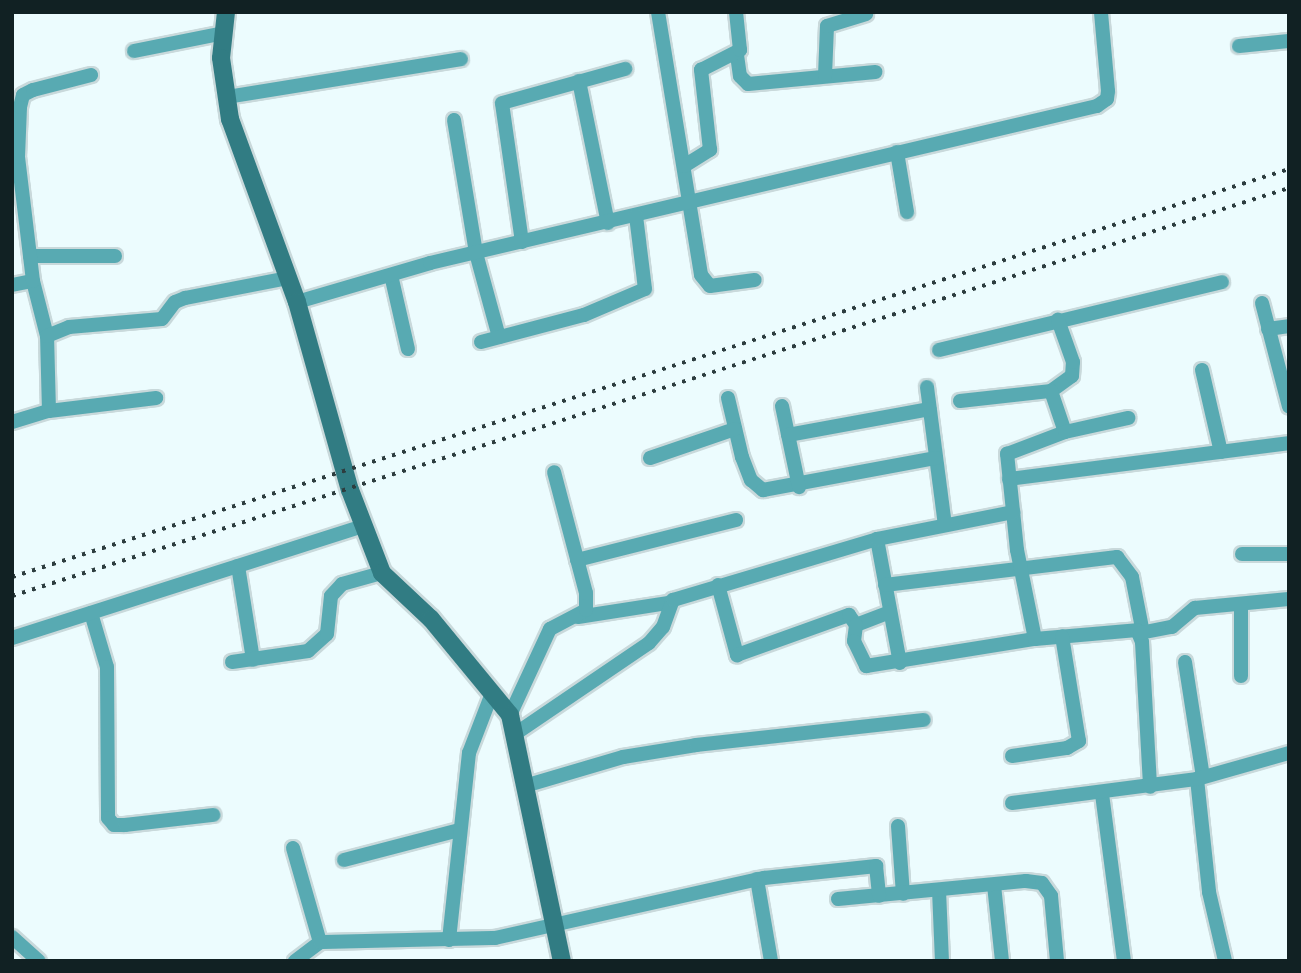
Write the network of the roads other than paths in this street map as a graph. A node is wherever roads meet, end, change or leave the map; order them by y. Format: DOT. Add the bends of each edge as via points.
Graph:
graph roads {
  1 [pos="226,12"];
  2 [pos="658,12"];
  3 [pos="736,12"];
  4 [pos="1101,12"];
  5 [pos="866,13"];
  6 [pos="224,33"];
  7 [pos="1289,41"];
  8 [pos="1239,46"];
  9 [pos="134,51"];
  10 [pos="737,55"];
  11 [pos="461,59"];
  12 [pos="625,69"];
  13 [pos="875,72"];
  14 [pos="92,75"];
  15 [pos="825,76"];
  16 [pos="579,80"];
  17 [pos="227,97"];
  18 [pos="454,120"];
  19 [pos="16,124"];
  20 [pos="897,152"];
  21 [pos="684,166"];
  22 [pos="691,202"];
  23 [pos="907,212"];
  24 [pos="636,216"];
  25 [pos="608,223"];
  26 [pos="522,242"];
  27 [pos="476,253"];
  28 [pos="30,256"];
  29 [pos="115,256"];
  30 [pos="391,275"];
  31 [pos="288,278"];
  32 [pos="755,280"];
  33 [pos="33,281"];
  34 [pos="1222,282"];
  35 [pos="12,285"];
  36 [pos="297,302"];
  37 [pos="1262,303"];
  38 [pos="1058,320"];
  39 [pos="1289,326"];
  40 [pos="1268,328"];
  41 [pos="47,336"];
  42 [pos="499,337"];
  43 [pos="481,342"];
  44 [pos="408,349"];
  45 [pos="939,350"];
  46 [pos="1202,369"];
  47 [pos="927,387"];
  48 [pos="1051,391"];
  49 [pos="156,398"];
  50 [pos="728,398"];
  51 [pos="960,401"];
  52 [pos="782,406"];
  53 [pos="1289,407"];
  54 [pos="930,409"];
  55 [pos="49,411"];
  56 [pos="1128,418"];
  57 [pos="12,422"];
  58 [pos="735,429"];
  59 [pos="1065,432"];
  60 [pos="788,435"];
  61 [pos="1289,443"];
  62 [pos="1222,452"];
  63 [pos="650,458"];
  64 [pos="936,458"];
  65 [pos="554,472"];
  66 [pos="1009,479"];
  67 [pos="799,487"];
  68 [pos="1013,512"];
  69 [pos="736,520"];
  70 [pos="945,525"];
  71 [pos="364,526"];
  72 [pos="877,539"];
  73 [pos="1242,554"];
  74 [pos="1289,554"];
  75 [pos="578,560"];
  76 [pos="238,566"];
  77 [pos="1021,570"];
  78 [pos="382,573"];
  79 [pos="718,585"];
  80 [pos="885,585"];
  81 [pos="1289,599"];
  82 [pos="669,604"];
  83 [pos="1241,604"];
  84 [pos="890,612"];
  85 [pos="91,613"];
  86 [pos="578,617"];
  87 [pos="856,625"];
  88 [pos="1142,633"];
  89 [pos="1062,636"];
  90 [pos="12,638"];
  91 [pos="1035,639"];
  92 [pos="253,660"];
  93 [pos="232,662"];
  94 [pos="1185,662"];
  95 [pos="900,663"];
  96 [pos="1241,676"];
  97 [pos="491,696"];
  98 [pos="510,715"];
  99 [pos="924,720"];
  100 [pos="515,734"];
  101 [pos="1289,753"];
  102 [pos="1012,756"];
  103 [pos="1200,778"];
  104 [pos="528,785"];
  105 [pos="1150,787"];
  106 [pos="1102,794"];
  107 [pos="1012,803"];
  108 [pos="213,815"];
  109 [pos="898,826"];
  110 [pos="458,830"];
  111 [pos="293,848"];
  112 [pos="344,860"];
  113 [pos="757,879"];
  114 [pos="994,884"];
  115 [pos="939,890"];
  116 [pos="903,894"];
  117 [pos="879,896"];
  118 [pos="838,899"];
  119 [pos="555,927"];
  120 [pos="12,937"];
  121 [pos="449,940"];
  122 [pos="320,942"];
  123 [pos="40,961"];
  124 [pos="295,961"];
  125 [pos="562,961"];
  126 [pos="771,961"];
  127 [pos="943,961"];
  128 [pos="1002,961"];
  129 [pos="1057,961"];
  130 [pos="1124,961"];
  131 [pos="1225,961"];
  1 -- 6 [label="main road"];
  2 -- 21 [label="street"];
  3 -- 10 [label="street"];
  4 -- 20 [label="street" via="1108,91 1103,104"];
  5 -- 15 [label="street" via="827,26"];
  6 -- 9 [label="street"];
  6 -- 17 [label="main road" via="221,58"];
  7 -- 8 [label="street"];
  10 -- 15 [label="street" via="740,76 748,83"];
  10 -- 21 [label="street" via="701,71 710,150"];
  11 -- 17 [label="street"];
  12 -- 16 [label="street"];
  13 -- 15 [label="street"];
  14 -- 19 [label="street" via="23,95"];
  16 -- 25 [label="street"];
  16 -- 26 [label="street" via="502,103"];
  17 -- 31 [label="main road" via="230,119"];
  18 -- 27 [label="street"];
  19 -- 28 [label="street"];
  20 -- 22 [label="street"];
  20 -- 23 [label="street"];
  21 -- 22 [label="street"];
  22 -- 24 [label="street"];
  22 -- 32 [label="street" via="703,281 710,286"];
  24 -- 25 [label="street"];
  24 -- 42 [label="street" via="645,289 583,316"];
  25 -- 26 [label="street"];
  26 -- 27 [label="street"];
  27 -- 30 [label="street"];
  27 -- 42 [label="street"];
  28 -- 29 [label="street"];
  28 -- 33 [label="street"];
  30 -- 36 [label="street"];
  30 -- 44 [label="street"];
  31 -- 36 [label="main road"];
  31 -- 41 [label="street" via="185,298 175,302 162,319 69,327"];
  33 -- 35 [label="street"];
  33 -- 41 [label="street"];
  34 -- 38 [label="street"];
  36 -- 71 [label="main road"];
  37 -- 40 [label="street"];
  38 -- 45 [label="street"];
  38 -- 48 [label="street" via="1073,362 1072,376"];
  39 -- 40 [label="street"];
  40 -- 53 [label="street"];
  41 -- 55 [label="street"];
  42 -- 43 [label="street"];
  46 -- 62 [label="street"];
  47 -- 54 [label="street"];
  48 -- 51 [label="street"];
  48 -- 59 [label="street"];
  49 -- 55 [label="street"];
  50 -- 58 [label="street"];
  52 -- 60 [label="street"];
  54 -- 60 [label="street"];
  54 -- 64 [label="street"];
  55 -- 57 [label="street"];
  56 -- 59 [label="street"];
  58 -- 63 [label="street"];
  58 -- 67 [label="street" via="751,480 763,491"];
  59 -- 66 [label="street" via="1010,449"];
  60 -- 67 [label="street"];
  61 -- 62 [label="street"];
  62 -- 66 [label="street"];
  64 -- 67 [label="street"];
  64 -- 70 [label="street"];
  65 -- 75 [label="street"];
  66 -- 68 [label="street"];
  68 -- 70 [label="street"];
  68 -- 77 [label="street"];
  69 -- 75 [label="street"];
  70 -- 72 [label="street"];
  71 -- 76 [label="street"];
  71 -- 78 [label="main road"];
  72 -- 79 [label="street"];
  72 -- 80 [label="street"];
  73 -- 74 [label="street"];
  75 -- 86 [label="street" via="586,610"];
  76 -- 85 [label="street"];
  76 -- 92 [label="street"];
  77 -- 80 [label="street"];
  77 -- 88 [label="street" via="1118,557 1132,576"];
  77 -- 91 [label="street"];
  78 -- 92 [label="street" via="342,584 331,596 327,634 308,651"];
  78 -- 97 [label="main road" via="431,619"];
  79 -- 82 [label="street"];
  79 -- 87 [label="street" via="737,655 849,615"];
  80 -- 84 [label="street"];
  81 -- 83 [label="street"];
  82 -- 86 [label="street"];
  82 -- 100 [label="street" via="663,627 649,643"];
  83 -- 88 [label="street" via="1187,611 1172,627"];
  83 -- 96 [label="street"];
  84 -- 87 [label="street"];
  84 -- 95 [label="street"];
  85 -- 90 [label="street"];
  85 -- 108 [label="street" via="107,667 108,818 114,825 125,825"];
  86 -- 98 [label="street" via="550,629"];
  87 -- 95 [label="street" via="854,641 866,666"];
  88 -- 89 [label="street" via="1125,628"];
  88 -- 105 [label="street"];
  89 -- 91 [label="street"];
  89 -- 102 [label="street" via="1079,740 1068,748"];
  91 -- 95 [label="street"];
  92 -- 93 [label="street"];
  94 -- 103 [label="street"];
  97 -- 98 [label="main road"];
  97 -- 110 [label="street" via="469,753"];
  98 -- 100 [label="main road"];
  99 -- 104 [label="street" via="696,745 623,757"];
  100 -- 104 [label="main road"];
  101 -- 103 [label="street"];
  103 -- 105 [label="street"];
  103 -- 131 [label="street" via="1209,892"];
  104 -- 119 [label="main road"];
  105 -- 106 [label="street"];
  106 -- 107 [label="street"];
  106 -- 130 [label="street"];
  109 -- 116 [label="street"];
  110 -- 112 [label="street"];
  110 -- 121 [label="street"];
  111 -- 122 [label="street"];
  113 -- 117 [label="street" via="876,866"];
  113 -- 119 [label="street"];
  113 -- 126 [label="street"];
  114 -- 115 [label="street"];
  114 -- 128 [label="street"];
  114 -- 129 [label="street" via="1026,881 1048,888"];
  115 -- 116 [label="street"];
  115 -- 127 [label="street"];
  116 -- 117 [label="street"];
  117 -- 118 [label="street"];
  119 -- 121 [label="street" via="495,938"];
  119 -- 125 [label="main road"];
  120 -- 123 [label="street"];
  121 -- 122 [label="street"];
  122 -- 124 [label="street"];
}
